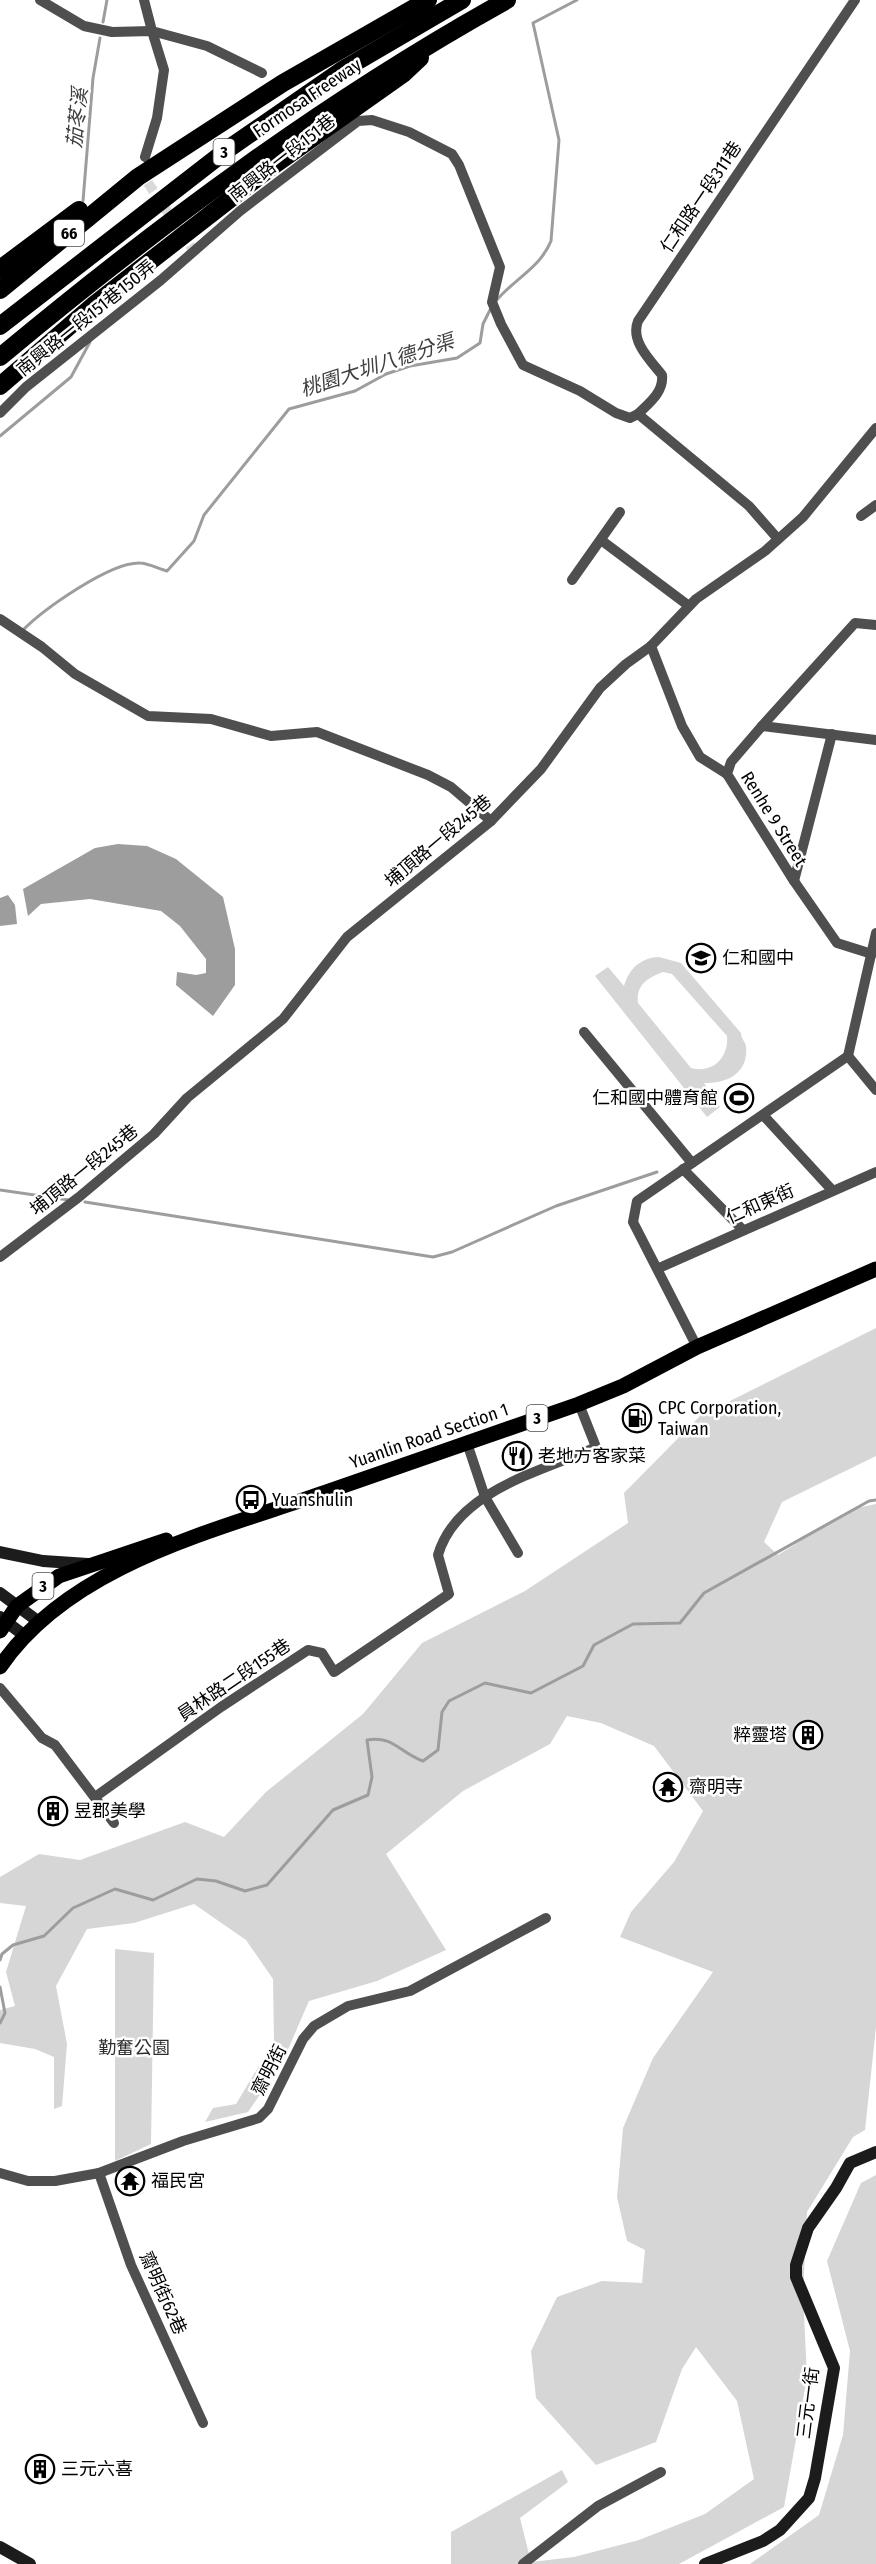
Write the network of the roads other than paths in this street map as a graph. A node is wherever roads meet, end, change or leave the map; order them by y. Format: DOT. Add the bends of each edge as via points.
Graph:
graph roads {
  1 [pos="40,0"];
  2 [pos="144,0"];
  3 [pos="428,0"];
  4 [pos="462,0"];
  5 [pos="507,0"];
  6 [pos="855,0"];
  7 [pos="152,31"];
  8 [pos="448,33"];
  9 [pos="262,73"];
  10 [pos="146,157"];
  11 [pos="138,177"];
  12 [pos="193,250"];
  13 [pos="0,269"];
  14 [pos="0,290"];
  15 [pos="0,326"];
  16 [pos="0,357"];
  17 [pos="0,386"];
  18 [pos="0,413"];
  19 [pos="638,414"];
  20 [pos="876,428"];
  21 [pos="876,505"];
  22 [pos="621,512"];
  23 [pos="861,516"];
  24 [pos="778,539"];
  25 [pos="601,540"];
  26 [pos="572,580"];
  27 [pos="689,606"];
  28 [pos="0,619"];
  29 [pos="876,626"];
  30 [pos="651,646"];
  31 [pos="762,726"];
  32 [pos="832,734"];
  33 [pos="876,740"];
  34 [pos="727,774"];
  35 [pos="491,820"];
  36 [pos="794,881"];
  37 [pos="876,933"];
  38 [pos="872,954"];
  39 [pos="584,1032"];
  40 [pos="848,1056"];
  41 [pos="876,1090"];
  42 [pos="763,1115"];
  43 [pos="688,1166"];
  44 [pos="876,1172"];
  45 [pos="832,1190"];
  46 [pos="743,1230"];
  47 [pos="0,1257"];
  48 [pos="659,1268"];
  49 [pos="876,1269"];
  50 [pos="696,1347"];
  51 [pos="579,1404"];
  52 [pos="467,1443"];
  53 [pos="484,1497"];
  54 [pos="187,1540"];
  55 [pos="0,1552"];
  56 [pos="518,1552"];
  57 [pos="89,1564"];
  58 [pos="0,1593"];
  59 [pos="17,1606"];
  60 [pos="39,1622"];
  61 [pos="2,1623"];
  62 [pos="25,1636"];
  63 [pos="0,1667"];
  64 [pos="0,1688"];
  65 [pos="95,1797"];
  66 [pos="114,1823"];
  67 [pos="546,1918"];
  68 [pos="876,2152"];
  69 [pos="0,2173"];
  70 [pos="99,2173"];
  71 [pos="203,2423"];
  72 [pos="661,2472"];
  73 [pos="0,2547"];
  74 [pos="30,2564"];
  75 [pos="523,2564"];
  76 [pos="705,2564"];
  1 -- 7 [label="street" via="84,26 112,32"];
  2 -- 7 [label="street"];
  3 -- 11 [label="highway" via="283,83"];
  4 -- 15 [label="highway, Formosa Freeway / 3" via="344,69 228,149"];
  5 -- 8 [label="highway, Formosa Freeway / 3"];
  6 -- 19 [label="street, 仁和路一段311巷" via="638,321 636,339 663,382"];
  7 -- 9 [label="street" via="207,46"];
  7 -- 10 [label="street" via="164,70"];
  8 -- 16 [label="highway, Formosa Freeway / 3" via="351,92 258,157 80,290"];
  8 -- 17 [label="highway" via="403,74 270,168 95,304"];
  11 -- 13 [label="highway" via="81,209"];
  11 -- 14 [label="highway, 66"];
  12 -- 18 [label="street, 南興路一段151巷150弄" via="26,387"];
  12 -- 19 [label="street, 南興路一段151巷" via="357,121 372,120 409,132 452,154 500,267 493,306 523,365 580,391 616,413 630,418"];
  19 -- 24 [label="street" via="749,506"];
  20 -- 24 [label="street, 埔頂路一段245巷" via="826,491"];
  21 -- 23 [label="street"];
  22 -- 25 [label="street"];
  24 -- 27 [label="street, 埔頂路一段245巷"];
  25 -- 26 [label="street"];
  25 -- 27 [label="street"];
  27 -- 30 [label="street, 埔頂路一段245巷"];
  28 -- 35 [label="street" via="75,674 148,716 211,719 271,736 317,732 428,775 451,787"];
  29 -- 31 [label="street, Renhe 9 Street" via="855,623"];
  30 -- 34 [label="street" via="682,726 700,757"];
  30 -- 35 [label="street, 埔頂路一段245巷" via="600,688 541,769"];
  31 -- 32 [label="street"];
  31 -- 34 [label="street, Renhe 9 Street" via="731,762"];
  32 -- 33 [label="street"];
  32 -- 36 [label="street"];
  34 -- 36 [label="street, Renhe 9 Street"];
  35 -- 47 [label="street, 埔頂路一段245巷" via="348,937 283,1019 187,1098 154,1134"];
  36 -- 38 [label="street, Renhe 9 Street" via="837,943"];
  37 -- 38 [label="street"];
  38 -- 40 [label="street"];
  39 -- 43 [label="street"];
  40 -- 41 [label="street"];
  40 -- 42 [label="street"];
  42 -- 43 [label="street"];
  42 -- 45 [label="street"];
  43 -- 46 [label="street"];
  43 -- 48 [label="street" via="637,1201 633,1222"];
  44 -- 45 [label="street, 仁和東街"];
  45 -- 46 [label="street, 仁和東街"];
  46 -- 48 [label="street, 仁和東街"];
  48 -- 50 [label="street"];
  49 -- 50 [label="main road, Yuanlin Road Section 1 / 3"];
  50 -- 51 [label="main road, Yuanlin Road Section 1 / 3" via="623,1386"];
  51 -- 52 [label="main road, Yuanlin Road Section 1 / 3"];
  51 -- 53 [label="street" via="596,1447 510,1482"];
  52 -- 53 [label="street"];
  52 -- 54 [label="main road, Yuanlin Road Section 1 / 3"];
  53 -- 56 [label="street"];
  53 -- 65 [label="street, 員林路二段155巷" via="451,1531 438,1555 449,1594 334,1672 322,1653 309,1650"];
  54 -- 57 [label="main road, Yuanlin Road Section 1 / 3" via="164,1540"];
  54 -- 60 [label="main road, Yuanlin Road Section 1 / 3" via="94,1582"];
  55 -- 57 [label="street" via="43,1561"];
  57 -- 59 [label="main road, Yuanlin Road Section 1 / 3" via="59,1576"];
  58 -- 59 [label="street"];
  59 -- 60 [label="street"];
  59 -- 61 [label="main road, Yuanlin Road Section 1 / 3"];
  60 -- 62 [label="main road, 3"];
  61 -- 62 [label="street"];
  62 -- 63 [label="main road, 3"];
  64 -- 65 [label="street" via="42,1738 55,1745"];
  65 -- 66 [label="street"];
  67 -- 70 [label="street, 齋明街" via="410,1991 348,2006 314,2026 303,2039 268,2109 259,2118"];
  68 -- 76 [label="street, 三元一街" via="850,2163 808,2228 796,2265 796,2277 834,2368 809,2498 780,2530 763,2541"];
  69 -- 70 [label="street, 齋明街" via="28,2181 55,2181"];
  70 -- 71 [label="street, 齋明街62巷" via="131,2265"];
  72 -- 75 [label="street" via="598,2506"];
  73 -- 74 [label="street"];
}
